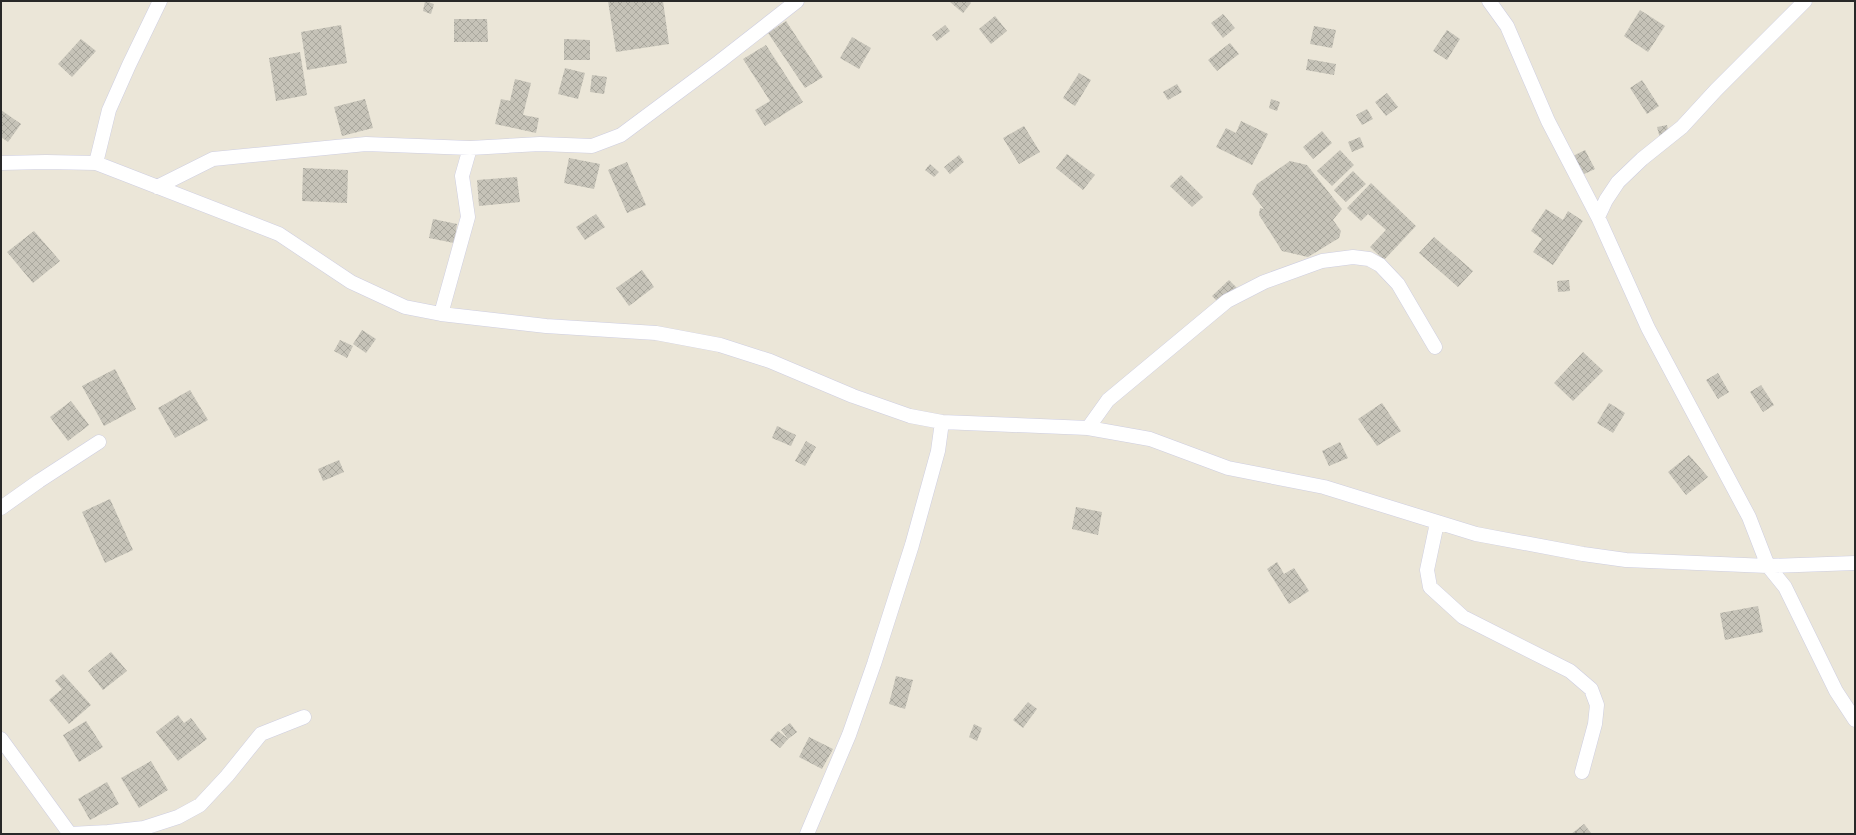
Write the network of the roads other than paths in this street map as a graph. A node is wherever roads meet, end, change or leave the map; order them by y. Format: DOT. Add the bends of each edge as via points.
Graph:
graph roads {
  1 [pos="160,1"];
  2 [pos="797,1"];
  3 [pos="1489,1"];
  4 [pos="1805,1"];
  5 [pos="470,148"];
  6 [pos="1,163"];
  7 [pos="96,163"];
  8 [pos="157,187"];
  9 [pos="1598,217"];
  10 [pos="441,314"];
  11 [pos="1436,347"];
  12 [pos="942,422"];
  13 [pos="1088,428"];
  14 [pos="99,442"];
  15 [pos="1,508"];
  16 [pos="1437,523"];
  17 [pos="1855,563"];
  18 [pos="1768,566"];
  19 [pos="304,716"];
  20 [pos="1855,720"];
  21 [pos="1,740"];
  22 [pos="1582,772"];
  23 [pos="70,834"];
  24 [pos="807,834"];
  1 -- 7 [label="street" via="109,110"];
  2 -- 5 [label="street" via="621,135 592,146 540,144"];
  3 -- 9 [label="street" via="1507,26 1548,121"];
  4 -- 9 [label="street" via="1682,126 1618,182"];
  5 -- 8 [label="street" via="366,144 213,159"];
  5 -- 10 [label="street" via="462,176 468,217"];
  6 -- 7 [label="street"];
  7 -- 8 [label="street"];
  8 -- 10 [label="street" via="279,234 352,282 405,307"];
  9 -- 18 [label="street" via="1648,328 1749,517"];
  10 -- 12 [label="street" via="546,326 656,333 720,345 910,416"];
  11 -- 13 [label="street" via="1398,284 1380,265 1369,259 1322,261 1264,282 1227,301 1108,400"];
  12 -- 13 [label="street"];
  12 -- 24 [label="street" via="938,451 912,545 874,664 849,735"];
  13 -- 16 [label="street" via="1150,439 1228,468 1324,487"];
  14 -- 15 [label="street"];
  16 -- 18 [label="street" via="1476,534 1626,560"];
  16 -- 22 [label="street" via="1427,570 1430,587 1463,617 1570,671 1591,689 1597,705 1595,724"];
  17 -- 18 [label="street"];
  18 -- 20 [label="street" via="1785,587 1836,691"];
  19 -- 23 [label="street" via="261,734 200,804 178,817 144,828"];
  21 -- 23 [label="street"];
}
